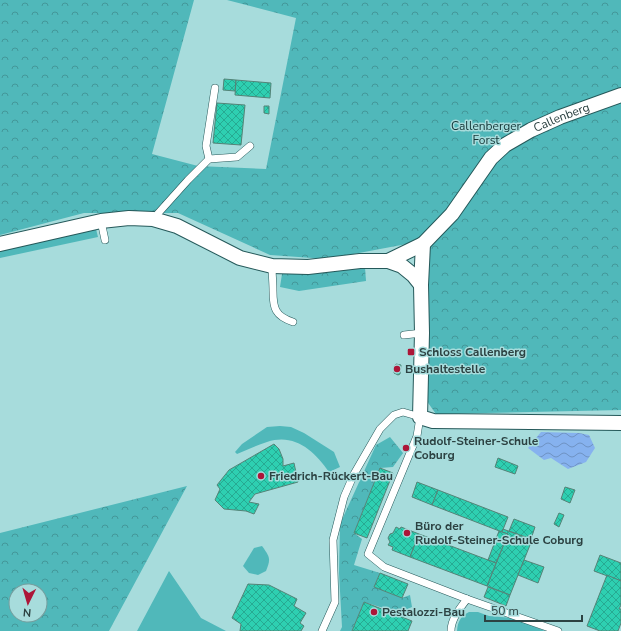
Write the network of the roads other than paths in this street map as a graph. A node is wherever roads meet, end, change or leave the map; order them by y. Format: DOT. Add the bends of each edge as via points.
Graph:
graph roads {
  1 [pos="215,88"];
  2 [pos="621,95"];
  3 [pos="250,146"];
  4 [pos="209,159"];
  5 [pos="153,219"];
  6 [pos="101,221"];
  7 [pos="105,240"];
  8 [pos="0,244"];
  9 [pos="424,244"];
  10 [pos="388,261"];
  11 [pos="272,266"];
  12 [pos="421,285"];
  13 [pos="292,322"];
  14 [pos="422,333"];
  15 [pos="404,335"];
  16 [pos="420,417"];
  17 [pos="621,423"];
  18 [pos="467,599"];
  19 [pos="322,631"];
  20 [pos="452,631"];
  21 [pos="558,631"];
  1 -- 4 [label="lane" via="206,146"];
  2 -- 9 [label="street, Callenberg" via="560,117 505,145 491,158 452,214"];
  3 -- 4 [label="lane" via="237,157"];
  4 -- 5 [label="lane"];
  5 -- 6 [label="street"];
  5 -- 11 [label="street" via="177,226 240,258"];
  6 -- 7 [label="lane"];
  6 -- 8 [label="street"];
  9 -- 10 [label="street"];
  9 -- 12 [label="street"];
  10 -- 11 [label="street" via="360,261 308,267"];
  10 -- 12 [label="street" via="402,266 413,274"];
  11 -- 13 [label="lane" via="273,303 276,312"];
  12 -- 14 [label="street"];
  14 -- 15 [label="lane"];
  14 -- 16 [label="street"];
  16 -- 17 [label="street" via="433,421"];
  16 -- 18 [label="lane" via="410,456 368,554 384,567"];
  16 -- 19 [label="lane" via="403,412 394,415 380,428 354,474 344,497 333,540 335,602"];
  18 -- 20 [label="lane" via="456,614"];
  18 -- 21 [label="lane"];
}
